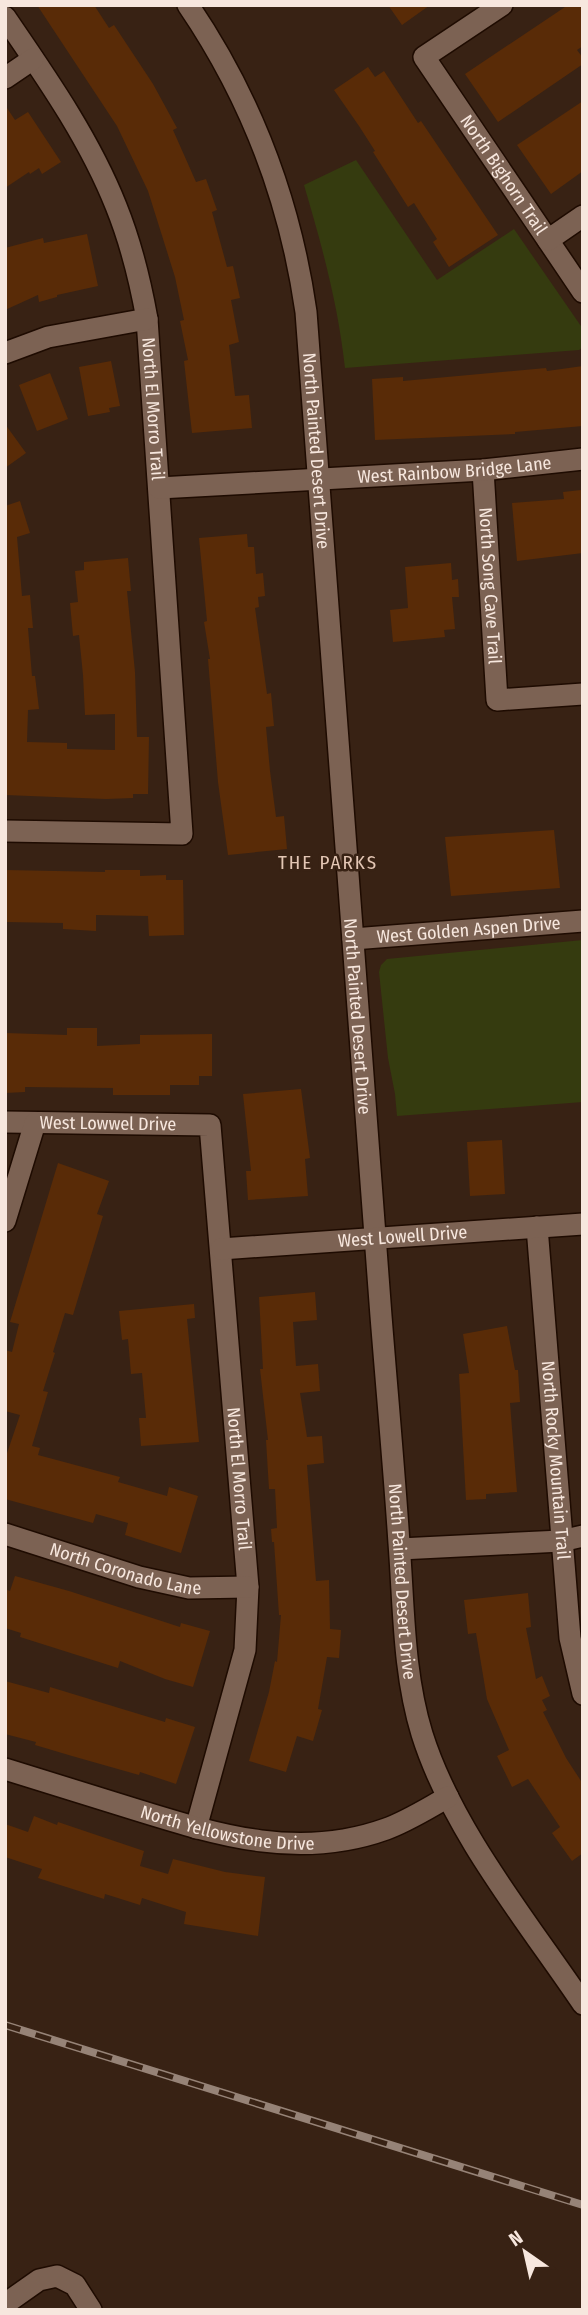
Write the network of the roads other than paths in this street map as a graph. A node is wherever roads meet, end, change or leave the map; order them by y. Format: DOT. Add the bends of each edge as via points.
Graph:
graph roads {
  1 [pos="188,5"];
  2 [pos="502,5"];
  3 [pos="5,17"];
  4 [pos="33,59"];
  5 [pos="5,78"];
  6 [pos="583,216"];
  7 [pos="548,240"];
  8 [pos="583,292"];
  9 [pos="147,319"];
  10 [pos="5,353"];
  11 [pos="583,459"];
  12 [pos="483,470"];
  13 [pos="318,480"];
  14 [pos="159,488"];
  15 [pos="583,694"];
  16 [pos="5,831"];
  17 [pos="583,921"];
  18 [pos="353,939"];
  19 [pos="5,1122"];
  20 [pos="35,1123"];
  21 [pos="210,1125"];
  22 [pos="5,1221"];
  23 [pos="583,1224"];
  24 [pos="537,1227"];
  25 [pos="374,1238"];
  26 [pos="221,1249"];
  27 [pos="5,1534"];
  28 [pos="583,1536"];
  29 [pos="561,1541"];
  30 [pos="400,1549"];
  31 [pos="248,1587"];
  32 [pos="583,1694"];
  33 [pos="5,1769"];
  34 [pos="448,1797"];
  35 [pos="195,1828"];
  36 [pos="583,2004"];
  37 [pos="5,2304"];
  38 [pos="91,2310"];
  1 -- 13 [label="street, North Painted Desert Drive" via="234,79 273,170 289,223 306,312"];
  2 -- 7 [label="street, North Bighorn Trail" via="424,57"];
  3 -- 4 [label="street, North El Morro Trail"];
  4 -- 5 [label="street"];
  4 -- 9 [label="street, North El Morro Trail" via="74,122 116,204 138,269"];
  6 -- 7 [label="street"];
  7 -- 8 [label="street, North Bighorn Trail"];
  9 -- 10 [label="street" via="48,337"];
  9 -- 14 [label="street, North El Morro Trail"];
  11 -- 12 [label="street, West Rainbow Bridge Lane"];
  12 -- 13 [label="street, West Rainbow Bridge Lane"];
  12 -- 15 [label="street, North Song Cave Trail" via="497,700"];
  13 -- 14 [label="street, West Rainbow Bridge Lane"];
  13 -- 18 [label="street, North Painted Desert Drive"];
  14 -- 16 [label="street, North El Morro Trail" via="181,834"];
  17 -- 18 [label="street, West Golden Aspen Drive"];
  18 -- 25 [label="street, North Painted Desert Drive"];
  19 -- 20 [label="street, West Lowwel Drive"];
  20 -- 21 [label="street, West Lowwel Drive"];
  20 -- 22 [label="street"];
  21 -- 26 [label="street, North El Morro Trail"];
  23 -- 24 [label="street, West Lowell Drive"];
  24 -- 25 [label="street, West Lowell Drive"];
  24 -- 29 [label="street, North Rocky Mountain Trail"];
  25 -- 26 [label="street, West Lowell Drive"];
  25 -- 30 [label="street, North Painted Desert Drive"];
  26 -- 31 [label="street, North El Morro Trail"];
  27 -- 31 [label="street, North Coronado Lane" via="139,1577 189,1588"];
  28 -- 29 [label="street"];
  29 -- 30 [label="street"];
  29 -- 32 [label="street, North Rocky Mountain Trail" via="570,1638"];
  30 -- 34 [label="street, North Painted Desert Drive" via="403,1626 415,1705"];
  31 -- 35 [label="street, North El Morro Trail" via="245,1650"];
  33 -- 35 [label="street, North Yellowstone Drive"];
  34 -- 35 [label="street, North Yellowstone Drive" via="386,1829 297,1845"];
  34 -- 36 [label="street, North Painted Desert Drive" via="463,1827"];
  37 -- 38 [label="street" via="39,2280 57,2276 75,2286"];
}
